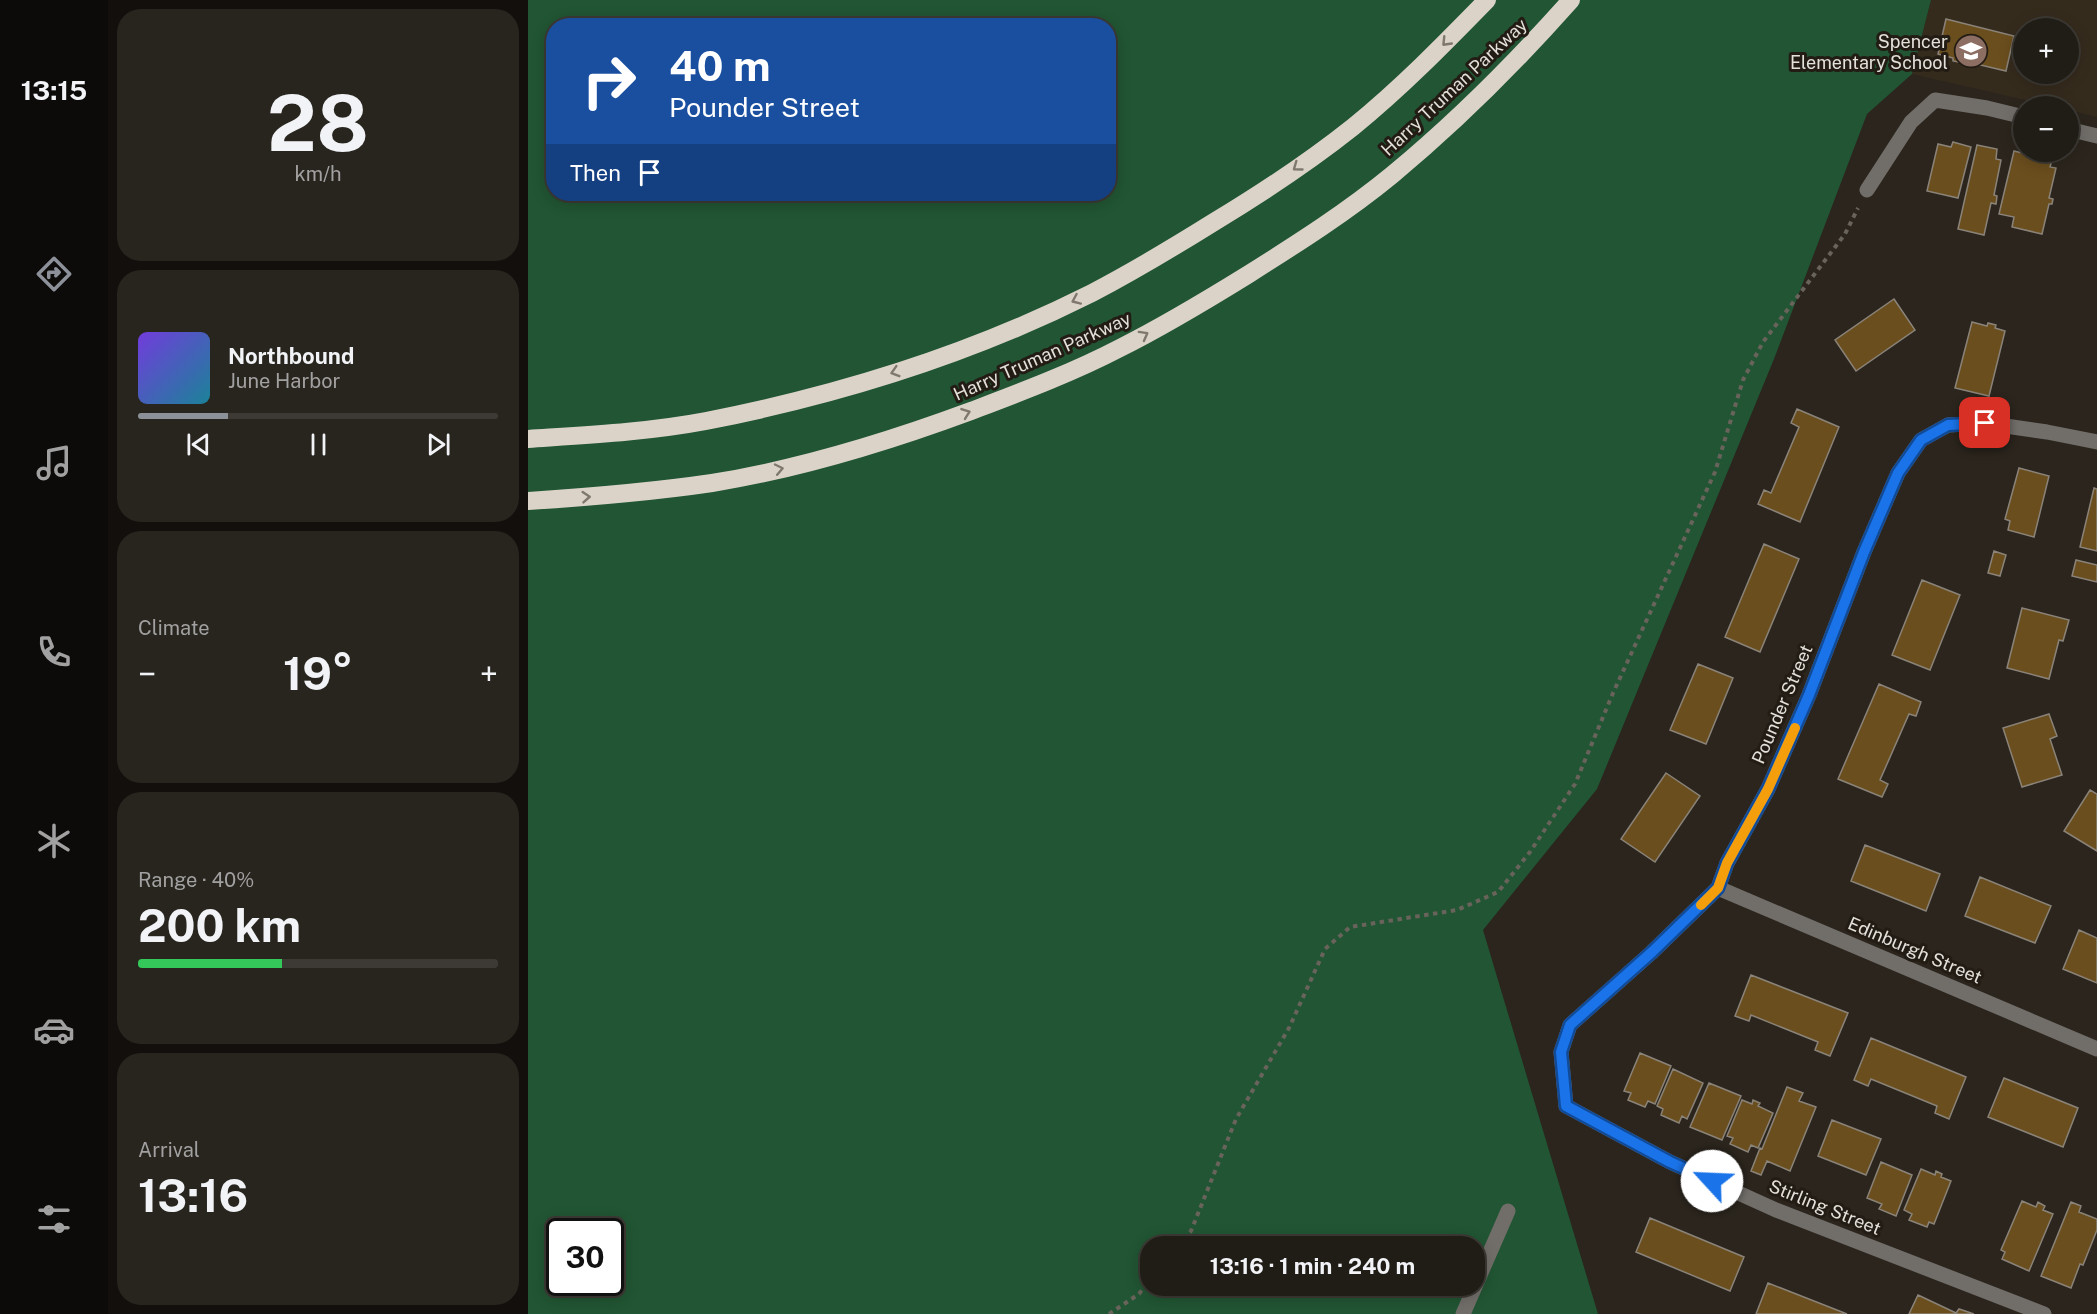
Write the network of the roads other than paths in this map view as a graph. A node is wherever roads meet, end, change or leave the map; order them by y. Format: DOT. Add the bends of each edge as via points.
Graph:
graph roads {
  1 [pos="1487,0"];
  2 [pos="1572,0"];
  3 [pos="2013,114"];
  4 [pos="2079,132"];
  5 [pos="2097,136"];
  6 [pos="1867,190"];
  7 [pos="528,439"];
  8 [pos="2097,442"];
  9 [pos="528,501"];
  10 [pos="1718,888"];
  11 [pos="2097,1048"];
  12 [pos="1566,1106"];
  13 [pos="1508,1211"];
  14 [pos="1463,1314"];
  15 [pos="2044,1314"];
  1 -- 7 [label="highway, Harry Truman Parkway, one-way" via="1429,60 1352,127 1268,189 1091,293 997,335 901,370 804,399 703,421"];
  9 -- 2 [label="highway, Harry Truman Parkway, one-way" via="714,483 820,460 932,426 1119,349 1293,247 1391,176 1472,105"];
  3 -- 6 [label="street" via="1935,100 1911,122"];
  4 -- 5 [label="street"];
  8 -- 10 [label="street, Pounder Street" via="1985,423 1948,425 1921,440 1898,473 1768,789 1727,863"];
  10 -- 11 [label="street, Edinburgh Street"];
  10 -- 12 [label="street, Pounder Street" via="1570,1025 1561,1052"];
  12 -- 15 [label="street, Stirling Street" via="1670,1162 1776,1210"];
  13 -- 14 [label="street"];
}
